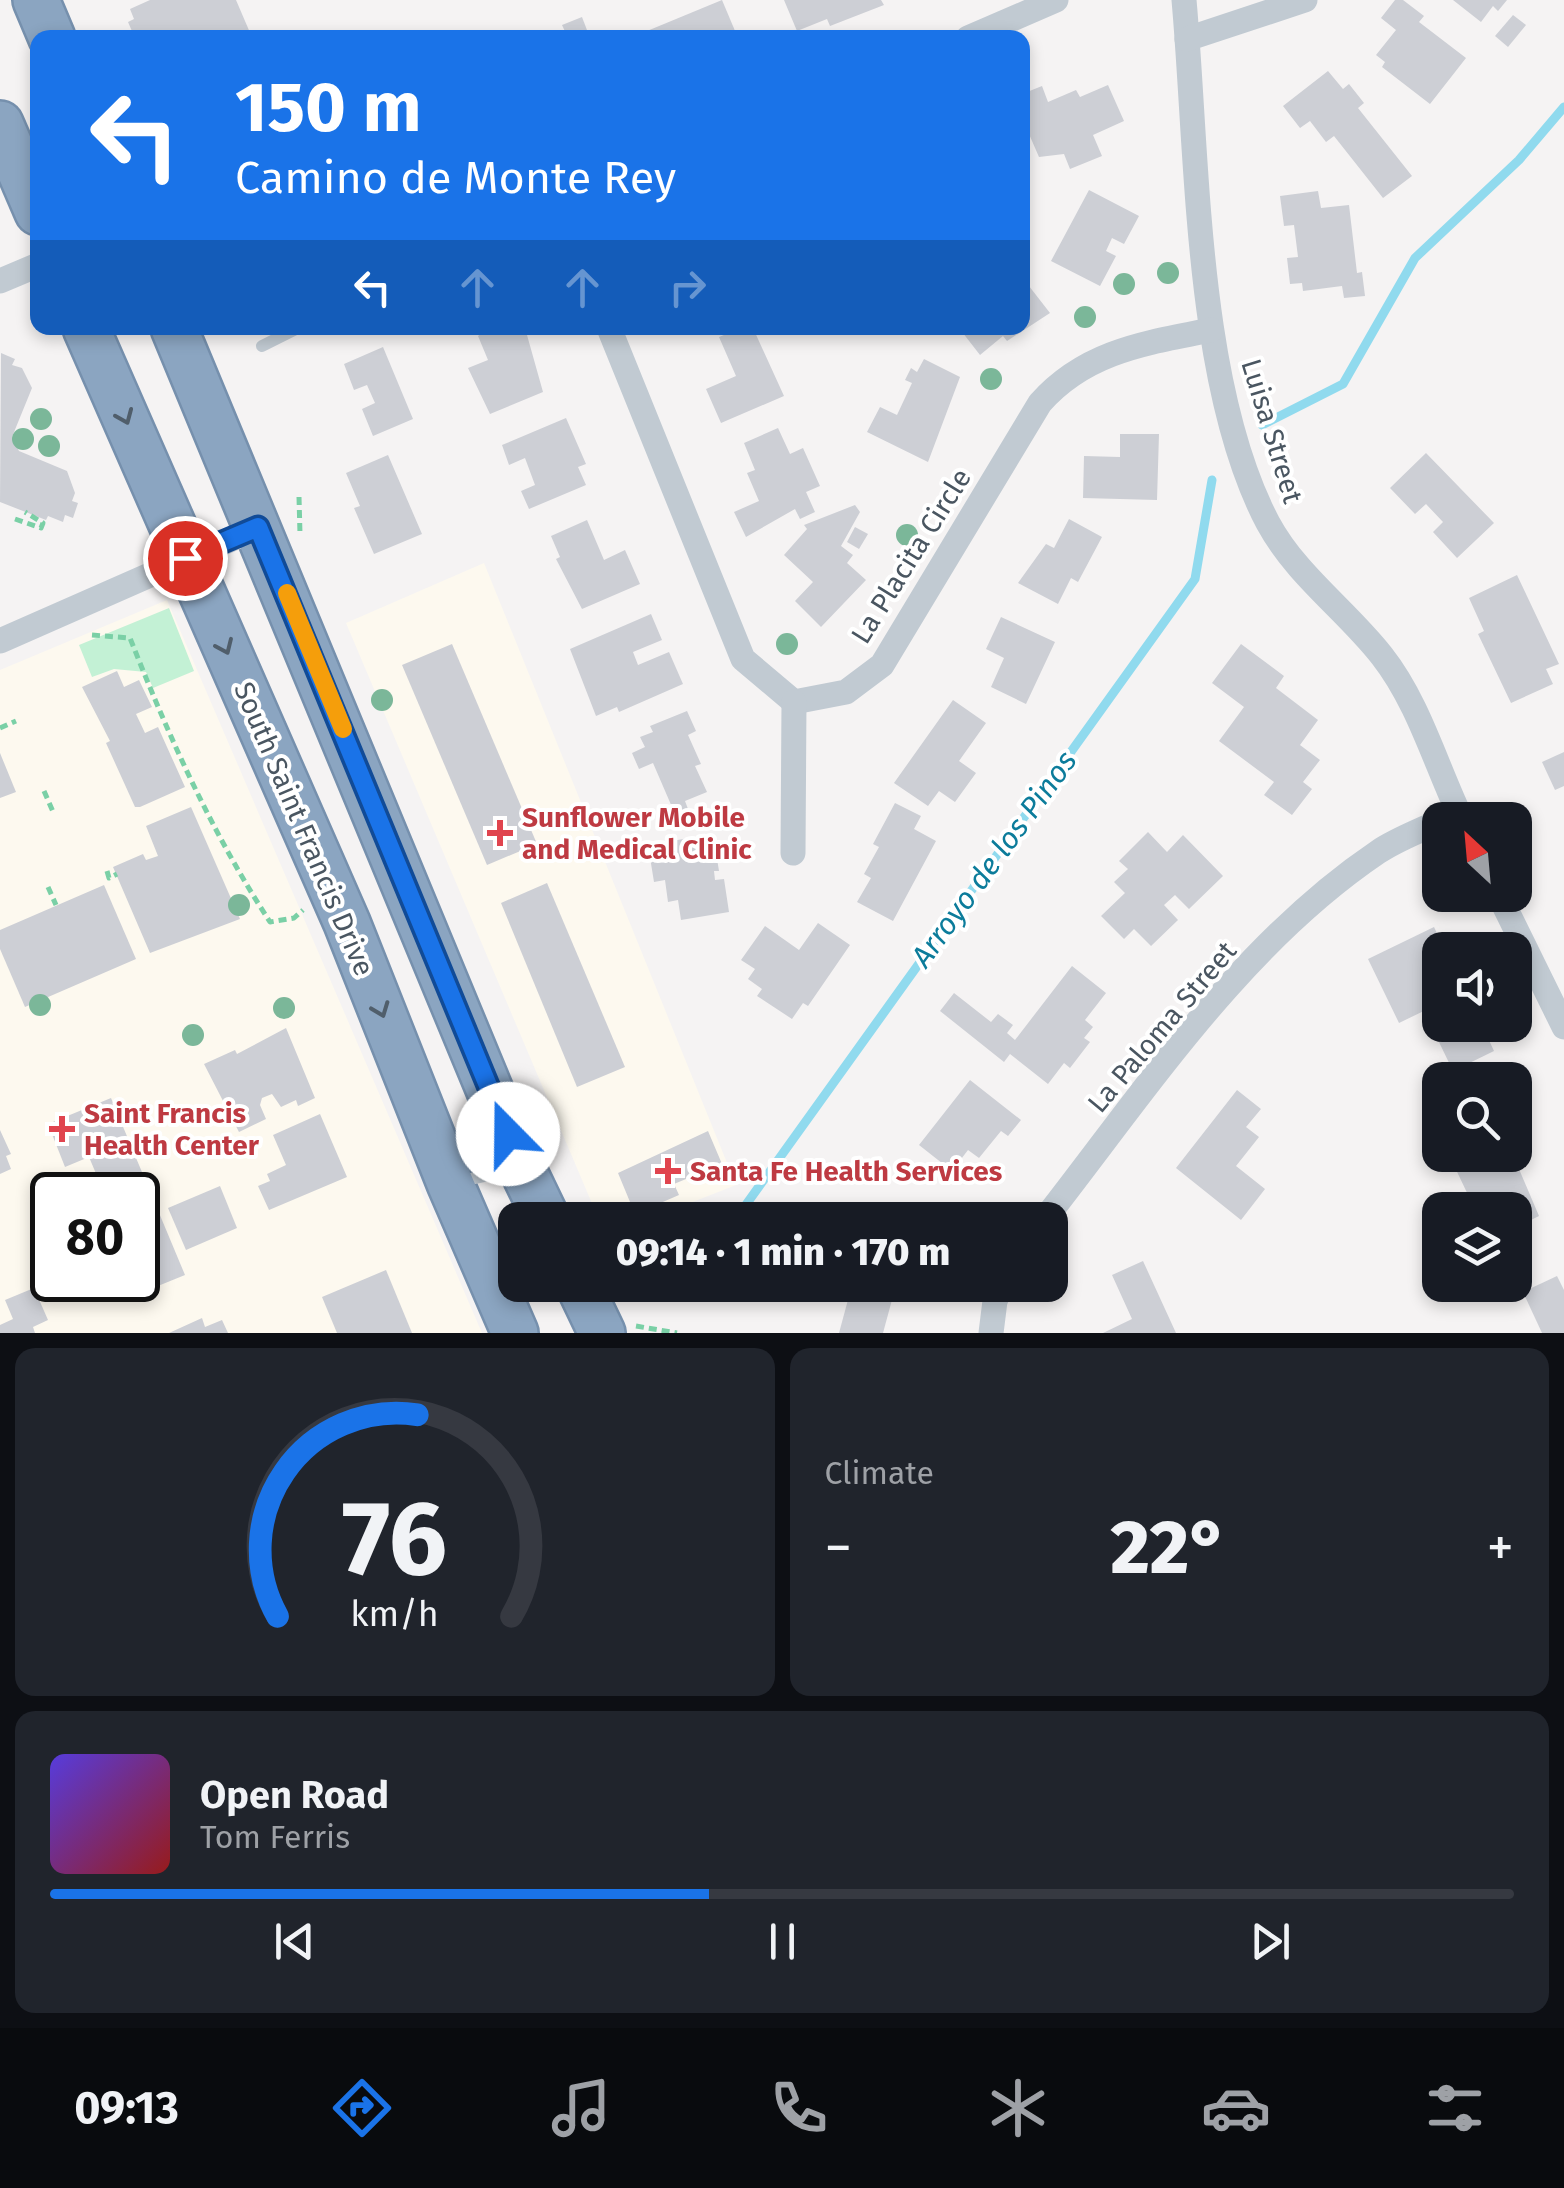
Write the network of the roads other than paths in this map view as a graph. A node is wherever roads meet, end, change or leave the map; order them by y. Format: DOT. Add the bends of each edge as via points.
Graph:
graph roads {
  1 [pos="36,0"];
  2 [pos="1056,0"];
  3 [pos="1184,0"];
  4 [pos="1305,0"];
  5 [pos="49,30"];
  6 [pos="987,30"];
  7 [pos="1187,39"];
  8 [pos="0,124"];
  9 [pos="30,193"];
  10 [pos="30,267"];
  11 [pos="0,280"];
  12 [pos="1211,330"];
  13 [pos="89,335"];
  14 [pos="177,335"];
  15 [pos="284,335"];
  16 [pos="612,335"];
  17 [pos="262,346"];
  18 [pos="258,527"];
  19 [pos="185,558"];
  20 [pos="0,641"];
  21 [pos="794,702"];
  22 [pos="1445,802"];
  23 [pos="1422,831"];
  24 [pos="793,854"];
  25 [pos="1507,912"];
  26 [pos="1564,1027"];
  27 [pos="522,1168"];
  28 [pos="450,1183"];
  29 [pos="538,1202"];
  30 [pos="1058,1202"];
  31 [pos="587,1302"];
  32 [pos="995,1302"];
  33 [pos="515,1333"];
  34 [pos="602,1333"];
  35 [pos="991,1333"];
  1 -- 5 [label="highway"];
  2 -- 6 [label="street"];
  3 -- 7 [label="street, Luisa Street"];
  4 -- 7 [label="street"];
  7 -- 12 [label="street, Luisa Street"];
  8 -- 9 [label="highway"];
  10 -- 11 [label="street"];
  12 -- 21 [label="street, La Placita Circle" via="1109,353 1058,383 882,664 846,692"];
  12 -- 22 [label="street, Luisa Street" via="1235,429 1268,522 1393,672"];
  13 -- 19 [label="highway, South Saint Francis Drive, one-way"];
  14 -- 18 [label="highway"];
  15 -- 17 [label="lane"];
  16 -- 21 [label="street" via="743,658"];
  18 -- 19 [label="street"];
  18 -- 27 [label="highway"];
  19 -- 20 [label="street"];
  19 -- 28 [label="highway, South Saint Francis Drive, one-way" via="348,923"];
  21 -- 24 [label="street"];
  23 -- 30 [label="street, La Paloma Street" via="1380,851 1302,913 1231,983"];
  25 -- 26 [label="street"];
  27 -- 28 [label="lane"];
  27 -- 29 [label="highway"];
  28 -- 33 [label="highway, South Saint Francis Drive"];
  31 -- 34 [label="highway"];
  32 -- 35 [label="street"];
}
